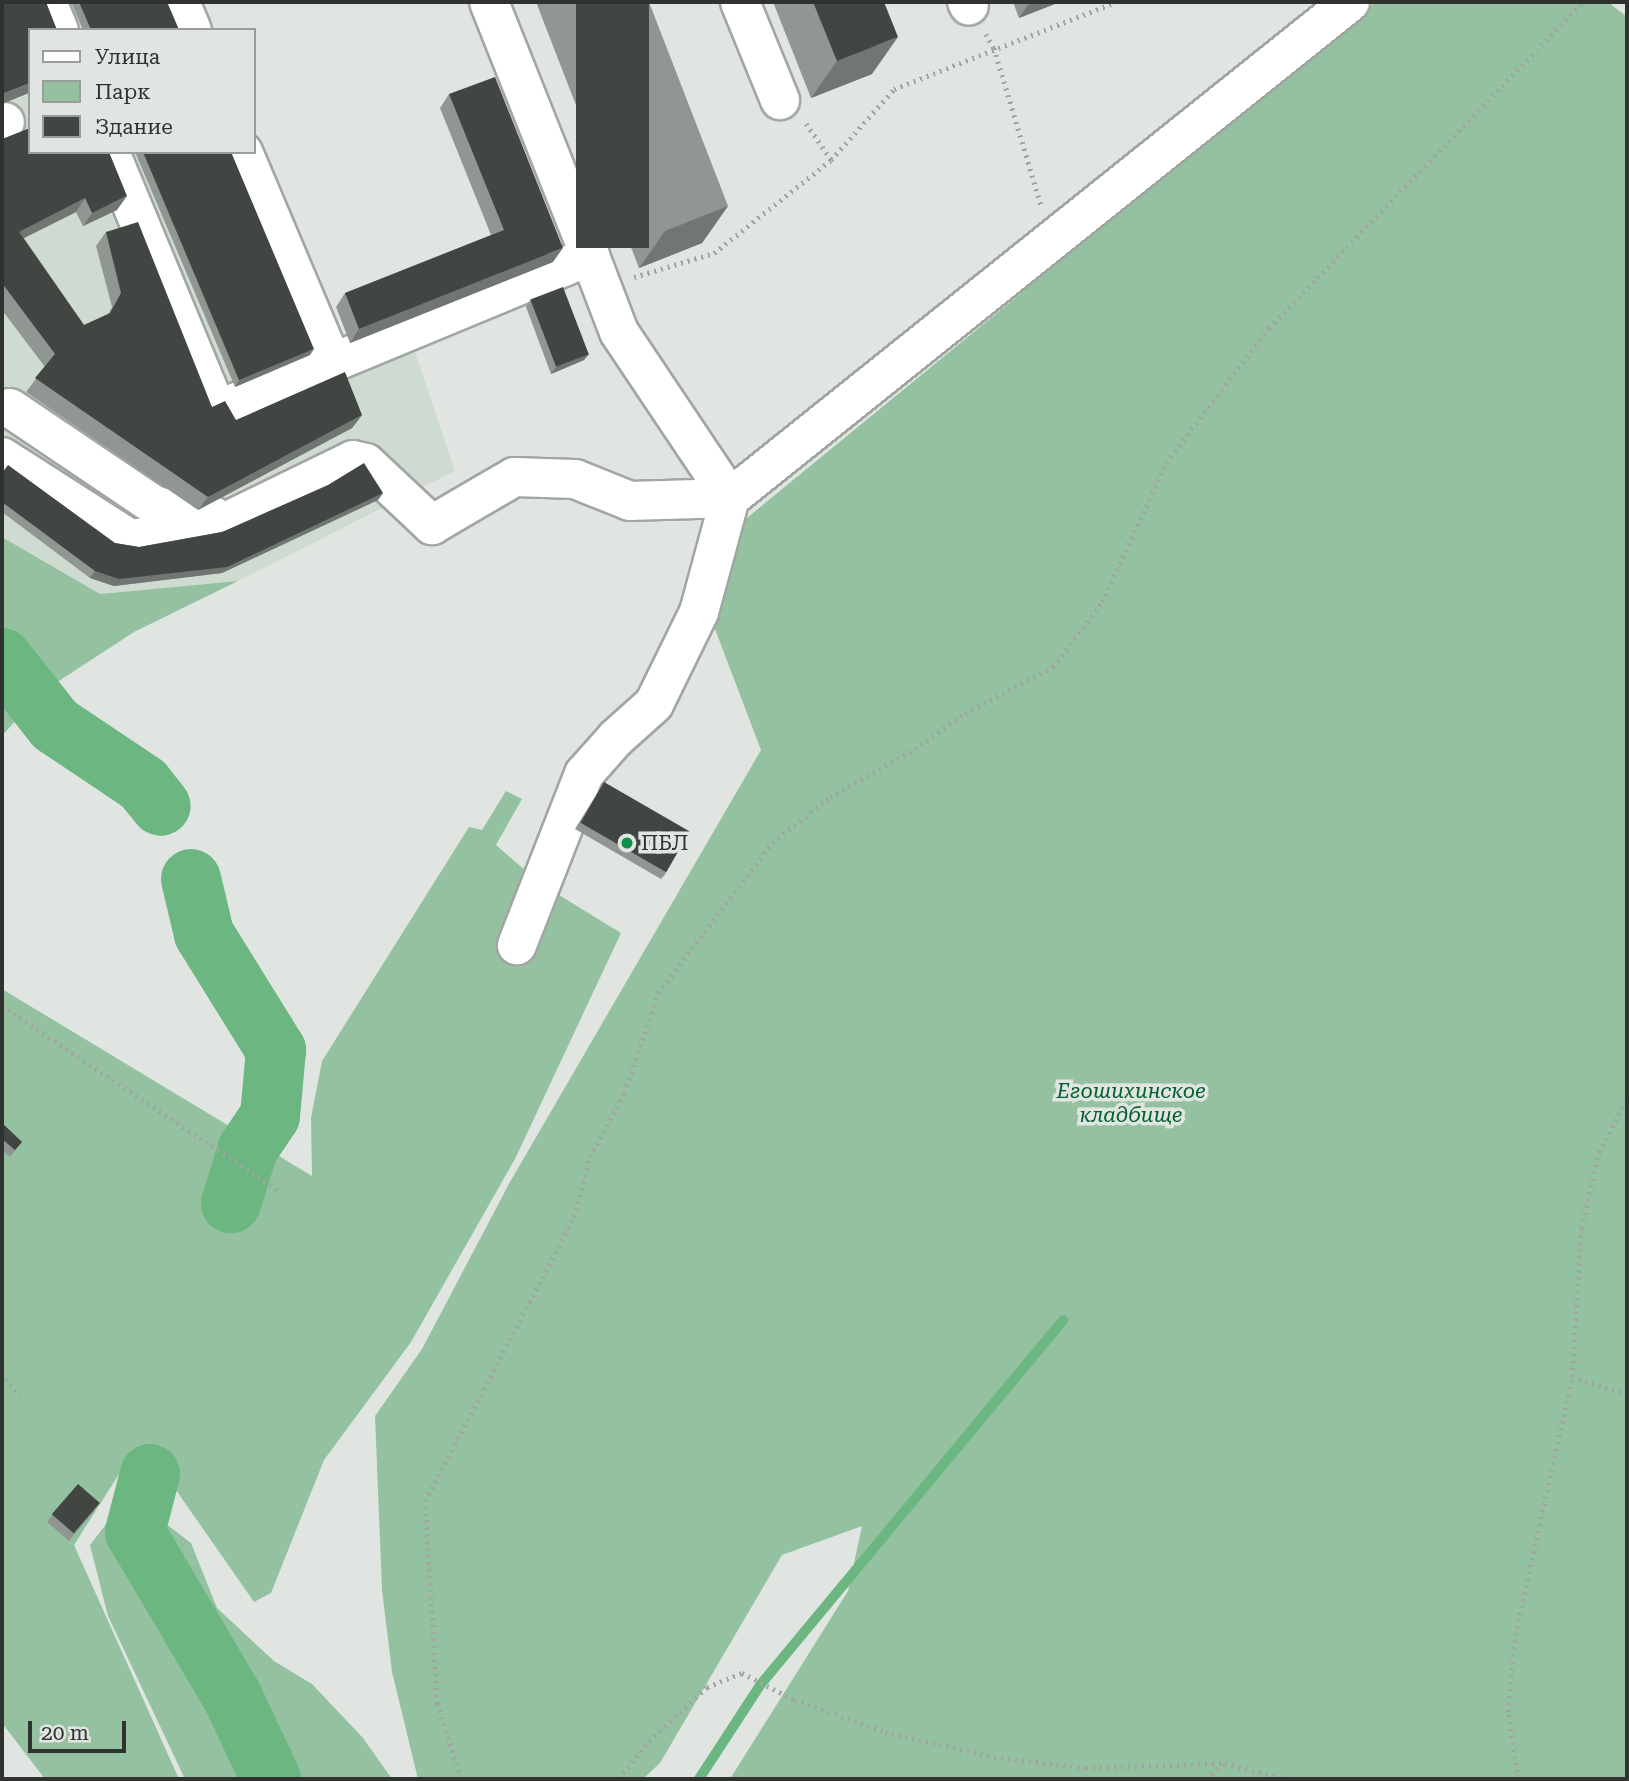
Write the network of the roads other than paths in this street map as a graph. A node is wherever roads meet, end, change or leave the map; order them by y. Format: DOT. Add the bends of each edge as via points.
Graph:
graph roads {
  1 [pos="47,2"];
  2 [pos="180,2"];
  3 [pos="489,2"];
  4 [pos="740,2"];
  5 [pos="1350,2"];
  6 [pos="58,28"];
  7 [pos="191,28"];
  8 [pos="779,100"];
  9 [pos="111,154"];
  10 [pos="244,154"];
  11 [pos="590,256"];
  12 [pos="332,363"];
  13 [pos="10,408"];
  14 [pos="2,457"];
  15 [pos="730,498"];
  16 [pos="236,517"];
  17 [pos="517,945"];
  1 -- 6 [label="lane"];
  2 -- 7 [label="lane"];
  3 -- 11 [label="lane"];
  4 -- 8 [label="lane"];
  5 -- 15 [label="lane"];
  9 -- 12 [label="lane" via="217,410"];
  10 -- 12 [label="lane"];
  11 -- 12 [label="lane"];
  11 -- 15 [label="lane" via="619,332"];
  13 -- 16 [label="lane" via="154,505 187,515"];
  14 -- 16 [label="lane" via="130,539 209,530"];
  15 -- 16 [label="lane" via="630,501 575,479 514,477 432,525 366,463 353,460"];
  15 -- 17 [label="lane" via="699,612 654,705 615,738 584,774"];
}
